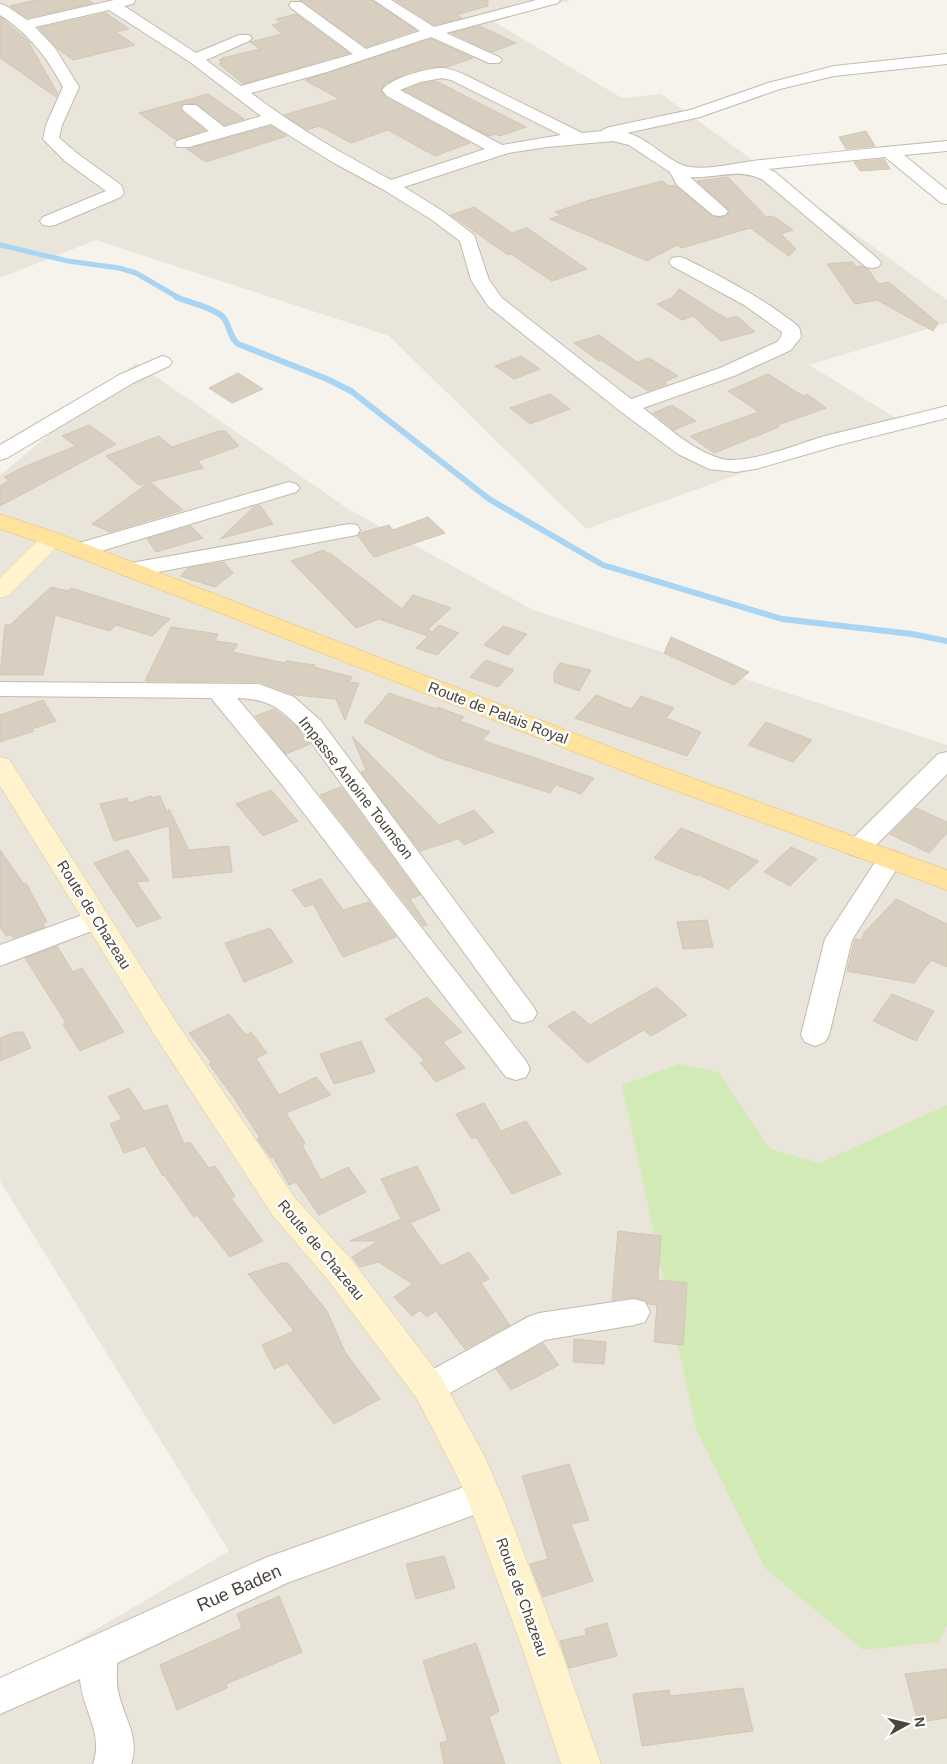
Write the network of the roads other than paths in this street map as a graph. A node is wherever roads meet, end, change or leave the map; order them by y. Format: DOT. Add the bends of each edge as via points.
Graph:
graph roads {
  1 [pos="132,0"];
  2 [pos="381,0"];
  3 [pos="553,0"];
  4 [pos="112,5"];
  5 [pos="296,5"];
  6 [pos="0,8"];
  7 [pos="26,25"];
  8 [pos="432,32"];
  9 [pos="244,38"];
  10 [pos="363,54"];
  11 [pos="195,59"];
  12 [pos="947,59"];
  13 [pos="494,60"];
  14 [pos="238,92"];
  15 [pos="190,108"];
  16 [pos="273,118"];
  17 [pos="221,133"];
  18 [pos="584,138"];
  19 [pos="183,144"];
  20 [pos="947,146"];
  21 [pos="500,151"];
  22 [pos="888,152"];
  23 [pos="740,167"];
  24 [pos="678,170"];
  25 [pos="390,186"];
  26 [pos="947,199"];
  27 [pos="719,211"];
  28 [pos="49,221"];
  29 [pos="678,262"];
  30 [pos="872,263"];
  31 [pos="162,362"];
  32 [pos="627,406"];
  33 [pos="947,412"];
  34 [pos="0,454"];
  35 [pos="289,488"];
  36 [pos="0,521"];
  37 [pos="350,530"];
  38 [pos="52,539"];
  39 [pos="80,550"];
  40 [pos="131,570"];
  41 [pos="0,591"];
  42 [pos="0,690"];
  43 [pos="218,691"];
  44 [pos="947,760"];
  45 [pos="0,765"];
  46 [pos="858,848"];
  47 [pos="890,860"];
  48 [pos="947,880"];
  49 [pos="96,919"];
  50 [pos="0,956"];
  51 [pos="523,1013"];
  52 [pos="815,1035"];
  53 [pos="516,1070"];
  54 [pos="634,1312"];
  55 [pos="429,1388"];
  56 [pos="484,1496"];
  57 [pos="98,1653"];
  58 [pos="0,1696"];
  59 [pos="112,1764"];
  60 [pos="581,1764"];
  1 -- 4 [label="street"];
  2 -- 8 [label="street"];
  3 -- 8 [label="street"];
  4 -- 7 [label="street"];
  4 -- 11 [label="street"];
  5 -- 10 [label="street"];
  6 -- 7 [label="street"];
  7 -- 28 [label="street" via="50,50 72,87 51,139 114,187 115,193"];
  8 -- 10 [label="street"];
  8 -- 13 [label="street"];
  9 -- 11 [label="street"];
  10 -- 14 [label="street"];
  11 -- 14 [label="street"];
  12 -- 18 [label="street" via="834,71 774,86 694,114"];
  14 -- 16 [label="street"];
  15 -- 17 [label="street"];
  16 -- 17 [label="street"];
  16 -- 25 [label="street"];
  17 -- 19 [label="street"];
  18 -- 21 [label="street"];
  18 -- 21 [label="street" via="452,74 436,73 390,90"];
  18 -- 24 [label="street" via="626,138"];
  20 -- 22 [label="street"];
  21 -- 25 [label="street"];
  22 -- 23 [label="street"];
  22 -- 26 [label="street"];
  23 -- 24 [label="street" via="696,173"];
  23 -- 30 [label="street" via="751,167 769,176"];
  24 -- 27 [label="street" via="683,181"];
  25 -- 32 [label="street" via="468,239 480,280 495,302"];
  29 -- 32 [label="street" via="776,317 791,330 791,337 784,346 726,372"];
  31 -- 34 [label="street" via="126,379"];
  32 -- 33 [label="street" via="701,459 736,466"];
  35 -- 39 [label="street"];
  36 -- 38 [label="main road, Route de Palais Royal"];
  37 -- 40 [label="street"];
  38 -- 39 [label="main road, Route de Palais Royal"];
  38 -- 41 [label="main road"];
  39 -- 40 [label="main road, Route de Palais Royal"];
  40 -- 46 [label="main road, Route de Palais Royal" via="650,772"];
  42 -- 43 [label="street, Impasse Antoine Toumson"];
  43 -- 51 [label="street, Impasse Antoine Toumson" via="260,691 286,702 312,726"];
  43 -- 53 [label="street" via="292,780"];
  44 -- 46 [label="street"];
  45 -- 49 [label="main road, Route de Chazeau"];
  46 -- 47 [label="main road, Route de Palais Royal"];
  47 -- 48 [label="main road, Route de Palais Royal"];
  47 -- 52 [label="street" via="839,940"];
  49 -- 50 [label="street"];
  49 -- 55 [label="main road, Route de Chazeau" via="284,1207 339,1269"];
  54 -- 55 [label="street" via="539,1327"];
  55 -- 56 [label="main road, Route de Chazeau"];
  56 -- 57 [label="street, Rue Baden" via="277,1570"];
  56 -- 60 [label="main road, Route de Chazeau"];
  57 -- 58 [label="street, Rue Baden"];
  57 -- 59 [label="street" via="100,1694 117,1737"];
}
